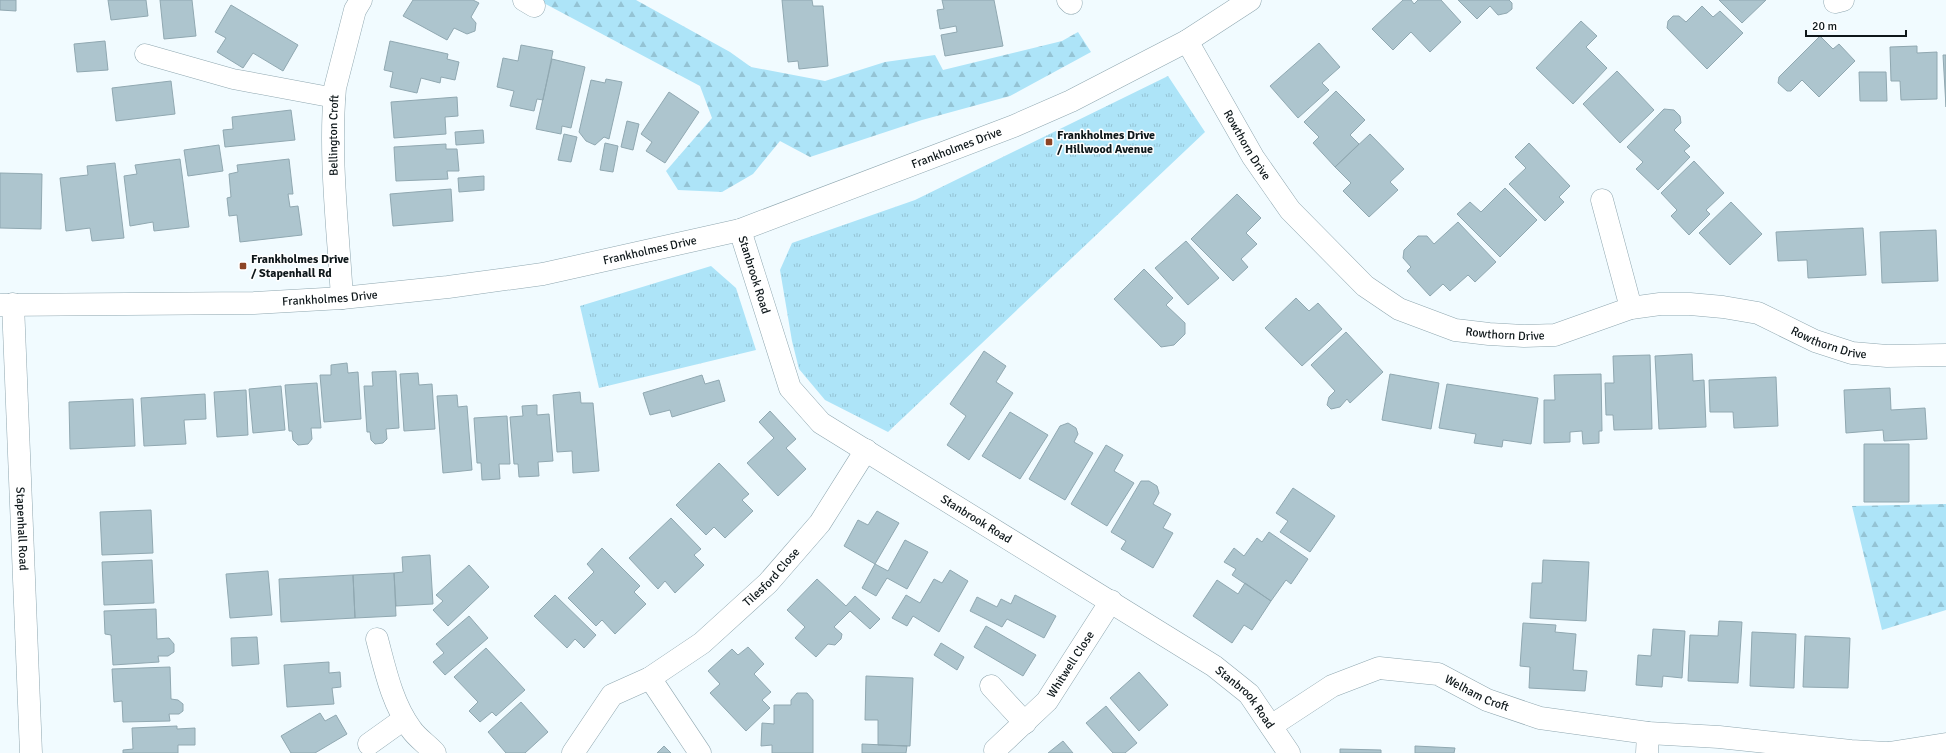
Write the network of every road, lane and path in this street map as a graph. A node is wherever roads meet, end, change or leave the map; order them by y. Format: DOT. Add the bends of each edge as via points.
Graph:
graph roads {
  1 [pos="361,0"];
  2 [pos="1250,0"];
  3 [pos="1187,41"];
  4 [pos="145,54"];
  5 [pos="334,98"];
  6 [pos="1602,200"];
  7 [pos="740,230"];
  8 [pos="342,298"];
  9 [pos="7,304"];
  10 [pos="1631,308"];
  11 [pos="1946,355"];
  12 [pos="866,450"];
  13 [pos="1110,602"];
  14 [pos="377,639"];
  15 [pos="650,678"];
  16 [pos="991,686"];
  17 [pos="404,719"];
  18 [pos="1025,723"];
  19 [pos="1271,726"];
  20 [pos="1647,743"];
  21 [pos="369,744"];
  22 [pos="1946,744"];
  23 [pos="995,750"];
  24 [pos="31,753"];
  25 [pos="436,753"];
  26 [pos="573,753"];
  27 [pos="700,753"];
  28 [pos="1289,753"];
  29 [pos="1886,753"];
  30 [pos="1889,753"];
  1 -- 5 [label="street, Bellington Croft" via="355,10"];
  2 -- 3 [label="street, Frankholmes Drive"];
  3 -- 7 [label="street, Frankholmes Drive" via="1071,101 1014,126"];
  3 -- 10 [label="street, Rowthorn Drive" via="1253,157 1290,210 1365,286 1400,310 1455,330 1524,336 1555,335"];
  4 -- 5 [label="lane" via="233,79"];
  5 -- 8 [label="street, Bellington Croft" via="332,139"];
  6 -- 10 [label="street"];
  7 -- 8 [label="street, Frankholmes Drive" via="543,274"];
  7 -- 12 [label="street, Stanbrook Road" via="790,388 821,423"];
  8 -- 9 [label="street, Frankholmes Drive" via="254,303"];
  9 -- 24 [label="street, Stapenhall Road"];
  10 -- 11 [label="street, Rowthorn Drive" via="1660,304 1723,307 1758,313 1815,341 1852,353 1887,356"];
  12 -- 13 [label="street, Stanbrook Road"];
  12 -- 15 [label="street, Tilesford Close" via="820,523 768,583 702,643"];
  13 -- 18 [label="street, Whitwell Close" via="1047,701"];
  13 -- 19 [label="street, Stanbrook Road" via="1214,666 1249,694"];
  14 -- 17 [label="street" via="387,678"];
  15 -- 26 [label="street, Tilesford Close" via="612,695"];
  15 -- 27 [label="street"];
  16 -- 18 [label="street"];
  17 -- 21 [label="street"];
  17 -- 25 [label="street"];
  18 -- 23 [label="street, Whitwell Close"];
  19 -- 20 [label="street, Welham Croft" via="1332,686 1379,668 1438,674 1487,700 1540,718"];
  19 -- 28 [label="street, Stanbrook Road"];
  20 -- 29 [label="street, Welham Croft" via="1719,737"];
  22 -- 30 [label="street"];
}
